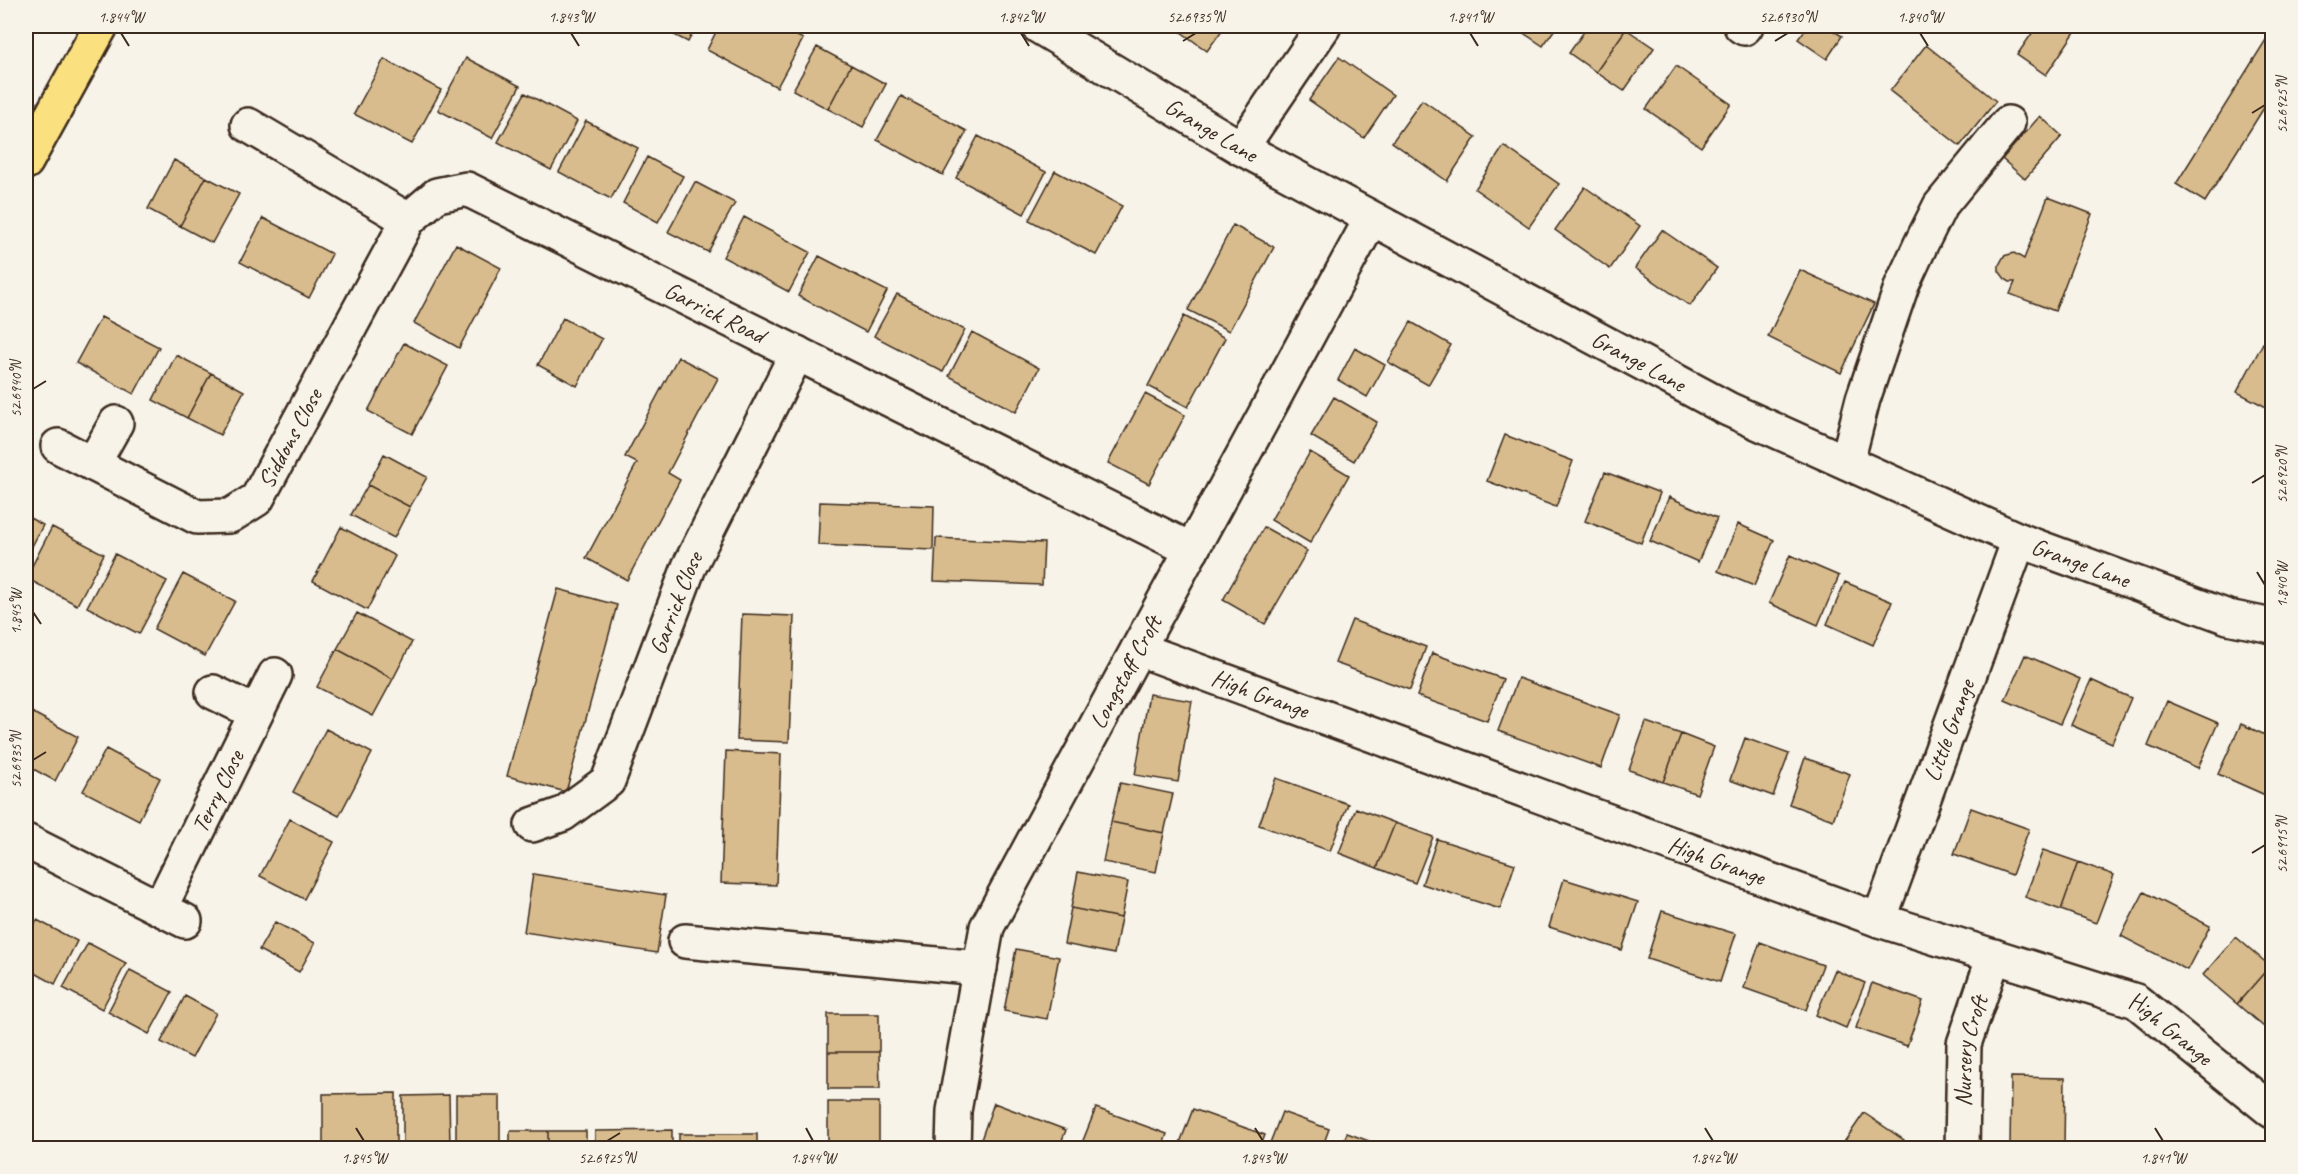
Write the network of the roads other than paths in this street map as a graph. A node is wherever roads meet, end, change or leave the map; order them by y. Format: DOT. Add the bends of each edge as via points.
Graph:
graph roads {
  1 [pos="101,26"];
  2 [pos="1038,26"];
  3 [pos="1324,26"];
  4 [pos="1741,26"];
  5 [pos="1746,26"];
  6 [pos="2008,123"];
  7 [pos="248,125"];
  8 [pos="1241,148"];
  9 [pos="26,162"];
  10 [pos="1371,219"];
  11 [pos="408,220"];
  12 [pos="797,353"];
  13 [pos="116,423"];
  14 [pos="58,446"];
  15 [pos="1846,462"];
  16 [pos="93,464"];
  17 [pos="2019,540"];
  18 [pos="1192,550"];
  19 [pos="2272,626"];
  20 [pos="1138,649"];
  21 [pos="275,675"];
  22 [pos="213,692"];
  23 [pos="256,713"];
  24 [pos="532,825"];
  25 [pos="26,841"];
  26 [pos="1879,920"];
  27 [pos="686,941"];
  28 [pos="1994,956"];
  29 [pos="980,968"];
  30 [pos="2272,1111"];
  31 [pos="953,1149"];
  32 [pos="1962,1149"];
  1 -- 9 [label="highway"];
  2 -- 8 [label="street, Grange Lane"];
  3 -- 8 [label="street"];
  4 -- 5 [label="street"];
  6 -- 15 [label="street" via="1940,207 1921,244 1898,295"];
  7 -- 11 [label="street"];
  8 -- 10 [label="street, Grange Lane"];
  10 -- 15 [label="street, Grange Lane" via="1728,409"];
  10 -- 18 [label="street, Longstaff Croft"];
  11 -- 12 [label="street, Garrick Road" via="437,195 467,189"];
  11 -- 16 [label="street, Siddons Close" via="257,499 230,516 197,517"];
  12 -- 18 [label="street, Garrick Road"];
  12 -- 24 [label="street, Garrick Close" via="689,567 608,781 562,814"];
  13 -- 16 [label="street"];
  14 -- 16 [label="street, Siddons Close"];
  15 -- 17 [label="street, Grange Lane"];
  17 -- 19 [label="street, Grange Lane" via="2228,617"];
  17 -- 26 [label="street, Little Grange"];
  18 -- 20 [label="street, Longstaff Croft"];
  20 -- 26 [label="street, High Grange"];
  20 -- 29 [label="street, Longstaff Croft" via="987,927"];
  21 -- 23 [label="street, Terry Close"];
  22 -- 23 [label="street"];
  23 -- 25 [label="street, Terry Close" via="172,914"];
  26 -- 28 [label="street, High Grange"];
  27 -- 29 [label="street"];
  28 -- 30 [label="street, High Grange" via="2136,1001"];
  28 -- 32 [label="street, Nursery Croft" via="1964,1044"];
  29 -- 31 [label="street, Longstaff Croft" via="954,1111"];
}
